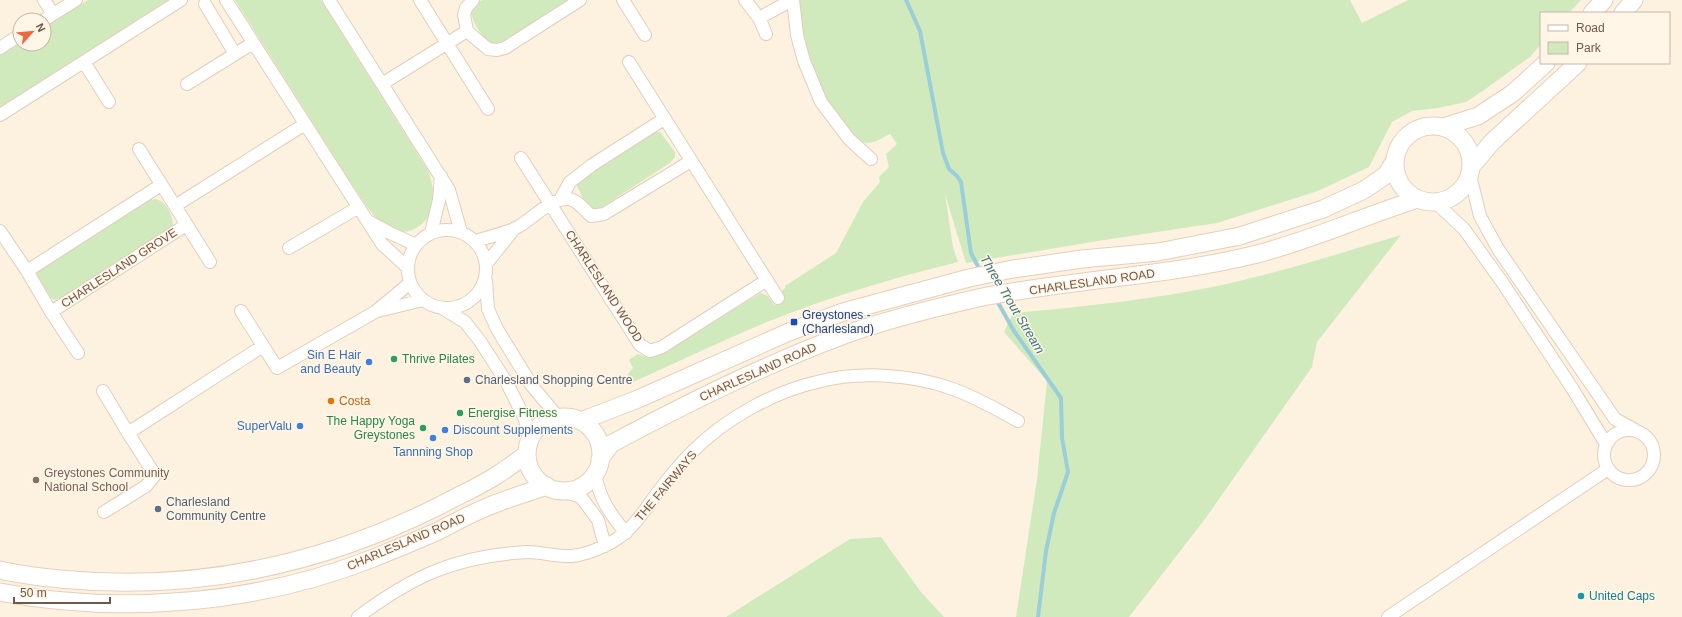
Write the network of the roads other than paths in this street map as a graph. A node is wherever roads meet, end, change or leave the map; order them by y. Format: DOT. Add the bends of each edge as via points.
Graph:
graph roads {
  1 [pos="44,0"];
  2 [pos="76,0"];
  3 [pos="182,0"];
  4 [pos="226,0"];
  5 [pos="329,0"];
  6 [pos="420,0"];
  7 [pos="472,0"];
  8 [pos="580,0"];
  9 [pos="623,0"];
  10 [pos="745,0"];
  11 [pos="793,0"];
  12 [pos="1604,0"];
  13 [pos="1634,0"];
  14 [pos="205,4"];
  15 [pos="48,12"];
  16 [pos="1593,12"];
  17 [pos="1624,12"];
  18 [pos="52,15"];
  19 [pos="759,18"];
  20 [pos="467,31"];
  21 [pos="766,34"];
  22 [pos="645,35"];
  23 [pos="12,40"];
  24 [pos="253,43"];
  25 [pos="447,44"];
  26 [pos="0,48"];
  27 [pos="235,54"];
  28 [pos="84,62"];
  29 [pos="629,62"];
  30 [pos="1545,64"];
  31 [pos="1577,64"];
  32 [pos="187,84"];
  33 [pos="382,84"];
  34 [pos="109,102"];
  35 [pos="488,109"];
  36 [pos="0,115"];
  37 [pos="664,119"];
  38 [pos="305,124"];
  39 [pos="1443,127"];
  40 [pos="139,149"];
  41 [pos="521,158"];
  42 [pos="871,159"];
  43 [pos="1395,160"];
  44 [pos="691,161"];
  45 [pos="1471,171"];
  46 [pos="441,176"];
  47 [pos="161,185"];
  48 [pos="1427,201"];
  49 [pos="556,202"];
  50 [pos="175,206"];
  51 [pos="358,207"];
  52 [pos="368,221"];
  53 [pos="186,225"];
  54 [pos="515,228"];
  55 [pos="0,231"];
  56 [pos="462,232"];
  57 [pos="430,233"];
  58 [pos="475,241"];
  59 [pos="416,245"];
  60 [pos="289,248"];
  61 [pos="210,262"];
  62 [pos="487,263"];
  63 [pos="408,268"];
  64 [pos="27,271"];
  65 [pos="486,280"];
  66 [pos="767,280"];
  67 [pos="410,283"];
  68 [pos="778,298"];
  69 [pos="423,300"];
  70 [pos="441,308"];
  71 [pos="241,311"];
  72 [pos="51,312"];
  73 [pos="374,312"];
  74 [pos="263,346"];
  75 [pos="78,353"];
  76 [pos="103,391"];
  77 [pos="558,417"];
  78 [pos="581,421"];
  79 [pos="1018,421"];
  80 [pos="1635,430"];
  81 [pos="128,433"];
  82 [pos="530,438"];
  83 [pos="1606,444"];
  84 [pos="527,454"];
  85 [pos="598,466"];
  86 [pos="1608,469"];
  87 [pos="547,486"];
  88 [pos="563,490"];
  89 [pos="104,512"];
  90 [pos="626,534"];
  91 [pos="605,546"];
  92 [pos="0,570"];
  93 [pos="0,592"];
  94 [pos="358,617"];
  95 [pos="1388,617"];
  1 -- 15 [label="street"];
  2 -- 18 [label="street"];
  3 -- 28 [label="street"];
  4 -- 24 [label="street"];
  5 -- 33 [label="street"];
  6 -- 25 [label="street"];
  7 -- 20 [label="street" via="464,15"];
  8 -- 20 [label="street" via="505,48 488,49"];
  9 -- 22 [label="street"];
  10 -- 19 [label="street"];
  11 -- 19 [label="street"];
  11 -- 42 [label="street" via="797,35 804,61 821,102 849,139"];
  12 -- 16 [label="main road"];
  13 -- 17 [label="main road"];
  14 -- 27 [label="street"];
  19 -- 21 [label="street"];
  20 -- 25 [label="street"];
  23 -- 26 [label="street"];
  24 -- 27 [label="street"];
  24 -- 38 [label="street"];
  25 -- 33 [label="street"];
  25 -- 35 [label="street"];
  27 -- 32 [label="street"];
  28 -- 34 [label="street"];
  28 -- 36 [label="street"];
  29 -- 37 [label="street"];
  30 -- 39 [label="main road" via="1513,93 1478,116"];
  31 -- 45 [label="main road" via="1492,142"];
  33 -- 46 [label="street"];
  37 -- 44 [label="street"];
  37 -- 49 [label="street" via="592,165 570,182"];
  38 -- 50 [label="street"];
  38 -- 51 [label="street"];
  39 -- 43 [label="main road" via="1423,127 1412,132 1403,141"];
  39 -- 45 [label="main road" via="1458,135 1464,142 1471,158"];
  40 -- 47 [label="street, CHARLESLAND GROVE"];
  41 -- 49 [label="street, CHARLESLAND WOOD"];
  43 -- 48 [label="main road" via="1399,182 1404,189"];
  43 -- 78 [label="main road, CHARLESLAND ROAD" via="1386,174 1364,190 1323,209 1240,236 1158,252 1013,269 969,278 843,312 789,332 638,400"];
  44 -- 49 [label="street" via="604,214 591,216 570,199"];
  44 -- 66 [label="street"];
  45 -- 48 [label="main road" via="1462,190 1455,196 1446,200"];
  45 -- 80 [label="street" via="1480,216 1498,249 1615,419"];
  46 -- 56 [label="street" via="449,190"];
  46 -- 57 [label="street" via="439,200"];
  47 -- 50 [label="street, CHARLESLAND GROVE"];
  47 -- 64 [label="street"];
  48 -- 83 [label="street" via="1469,234 1568,382"];
  48 -- 85 [label="main road, CHARLESLAND ROAD" via="1384,210 1257,254 1153,274 1076,282 979,298 848,334 718,388 610,444"];
  49 -- 54 [label="street"];
  49 -- 66 [label="street, CHARLESLAND WOOD" via="640,346 650,351 662,347"];
  50 -- 53 [label="street, CHARLESLAND GROVE"];
  51 -- 52 [label="street"];
  51 -- 60 [label="street"];
  52 -- 59 [label="street"];
  52 -- 63 [label="street" via="382,244"];
  53 -- 61 [label="street, CHARLESLAND GROVE"];
  53 -- 72 [label="street, CHARLESLAND GROVE"];
  54 -- 58 [label="street"];
  54 -- 62 [label="street"];
  55 -- 64 [label="street, CHARLESLAND GROVE"];
  56 -- 57 [label="street" via="446,230"];
  56 -- 58 [label="street"];
  57 -- 59 [label="street"];
  58 -- 62 [label="street" via="483,251"];
  59 -- 63 [label="street" via="410,256"];
  62 -- 65 [label="street"];
  63 -- 67 [label="street"];
  64 -- 72 [label="street, CHARLESLAND GROVE"];
  65 -- 70 [label="street" via="481,291 468,302 452,308"];
  65 -- 77 [label="street" via="488,309 496,329 532,386"];
  66 -- 68 [label="street"];
  67 -- 69 [label="street"];
  67 -- 73 [label="street"];
  69 -- 70 [label="street"];
  69 -- 73 [label="street"];
  70 -- 82 [label="street" via="465,322 480,341 508,383 524,417"];
  71 -- 74 [label="street"];
  72 -- 75 [label="street, CHARLESLAND GROVE"];
  73 -- 74 [label="street" via="277,368"];
  74 -- 81 [label="street"];
  76 -- 81 [label="street"];
  77 -- 78 [label="main road"];
  77 -- 82 [label="main road" via="544,422"];
  78 -- 85 [label="main road" via="592,430 599,441"];
  79 -- 90 [label="street, THE FAIRWAYS" via="950,388 903,377 862,375 817,382 779,395 748,410 722,427 694,450 660,488"];
  80 -- 83 [label="street" via="1618,432"];
  80 -- 86 [label="street" via="1643,434 1653,446 1653,462 1649,469 1637,478 1629,480 1614,475"];
  81 -- 89 [label="street" via="155,475 146,486"];
  82 -- 84 [label="main road"];
  83 -- 86 [label="street" via="1604,457"];
  84 -- 87 [label="main road" via="531,471"];
  84 -- 92 [label="main road, CHARLESLAND ROAD" via="496,476 388,530 346,546 236,574 146,583 84,581 19,575"];
  85 -- 88 [label="main road" via="584,485 572,490"];
  85 -- 90 [label="street, THE FAIRWAYS" via="597,486 610,514"];
  86 -- 95 [label="street"];
  87 -- 88 [label="main road"];
  87 -- 93 [label="main road, CHARLESLAND ROAD" via="485,507 370,560 295,583 219,598 154,604 77,603"];
  88 -- 91 [label="street" via="581,497 598,520"];
  90 -- 91 [label="street, THE FAIRWAYS"];
  91 -- 94 [label="street, THE FAIRWAYS" via="573,556 529,552 460,562 436,570 393,592"];
}
